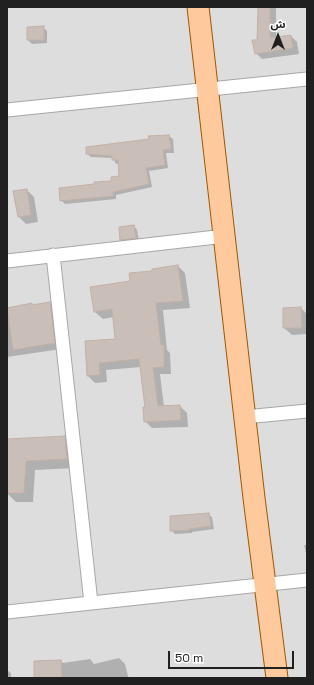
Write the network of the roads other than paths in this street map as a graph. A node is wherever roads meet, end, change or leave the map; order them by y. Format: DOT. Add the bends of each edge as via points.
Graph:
graph roads {
  1 [pos="198,7"];
  2 [pos="307,79"];
  3 [pos="208,89"];
  4 [pos="7,110"];
  5 [pos="225,236"];
  6 [pos="53,255"];
  7 [pos="7,261"];
  8 [pos="307,411"];
  9 [pos="245,417"];
  10 [pos="307,580"];
  11 [pos="265,585"];
  12 [pos="91,604"];
  13 [pos="7,612"];
  14 [pos="277,678"];
  1 -- 3 [label="main road"];
  2 -- 3 [label="street"];
  3 -- 4 [label="street"];
  3 -- 5 [label="main road"];
  5 -- 6 [label="street"];
  5 -- 9 [label="main road"];
  6 -- 7 [label="street"];
  6 -- 12 [label="street"];
  8 -- 9 [label="street"];
  9 -- 11 [label="main road"];
  10 -- 11 [label="street"];
  11 -- 12 [label="street"];
  11 -- 14 [label="main road"];
  12 -- 13 [label="street"];
}
